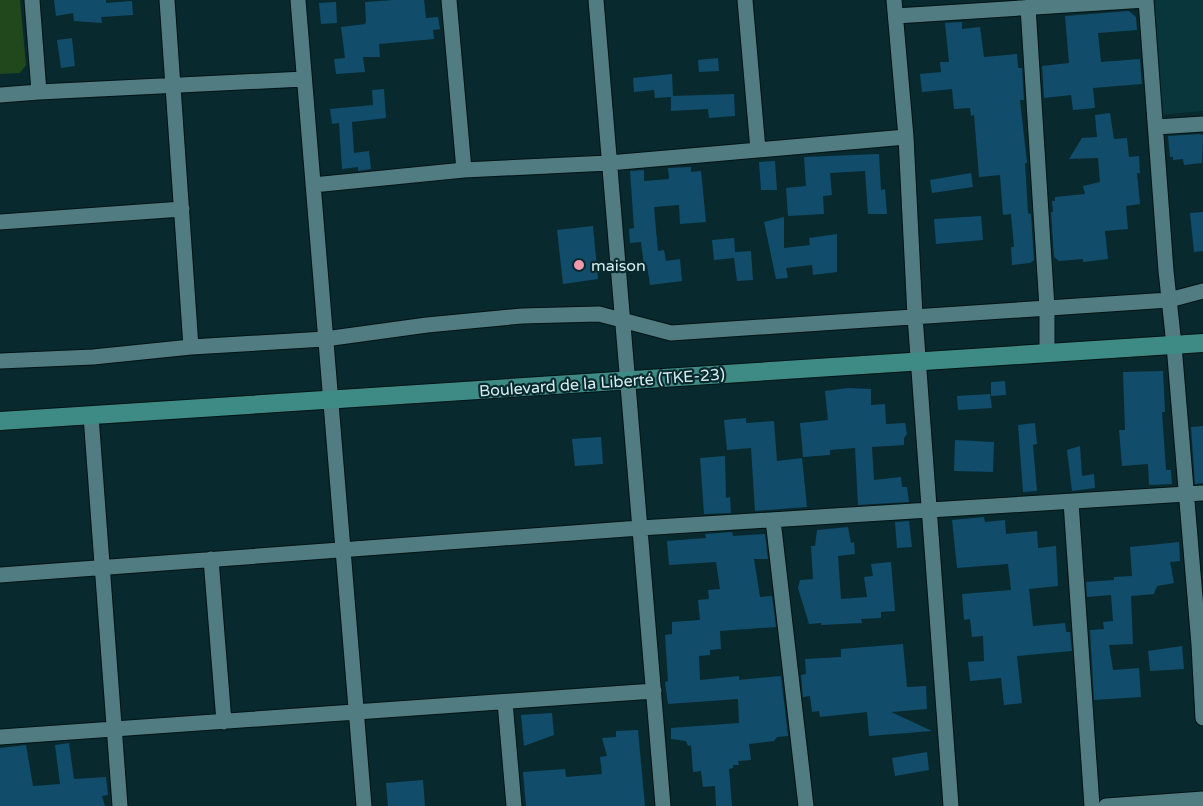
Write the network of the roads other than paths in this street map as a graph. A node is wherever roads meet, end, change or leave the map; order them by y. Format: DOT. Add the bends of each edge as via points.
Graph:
graph roads {
  1 [pos="32,0"];
  2 [pos="167,0"];
  3 [pos="298,0"];
  4 [pos="449,0"];
  5 [pos="596,0"];
  6 [pos="745,0"];
  7 [pos="1146,0"];
  8 [pos="1028,7"];
  9 [pos="895,8"];
  10 [pos="304,79"];
  11 [pos="174,86"];
  12 [pos="39,92"];
  13 [pos="0,95"];
  14 [pos="1203,124"];
  15 [pos="1156,127"];
  16 [pos="906,137"];
  17 [pos="758,150"];
  18 [pos="609,163"];
  19 [pos="464,170"];
  20 [pos="313,185"];
  21 [pos="182,209"];
  22 [pos="0,222"];
  23 [pos="1203,291"];
  24 [pos="1169,300"];
  25 [pos="1047,308"];
  26 [pos="915,316"];
  27 [pos="623,320"];
  28 [pos="325,339"];
  29 [pos="1203,343"];
  30 [pos="1174,345"];
  31 [pos="191,347"];
  32 [pos="1047,353"];
  33 [pos="0,361"];
  34 [pos="919,362"];
  35 [pos="628,381"];
  36 [pos="330,400"];
  37 [pos="91,416"];
  38 [pos="0,421"];
  39 [pos="1203,493"];
  40 [pos="1185,494"];
  41 [pos="1071,502"];
  42 [pos="928,511"];
  43 [pos="773,520"];
  44 [pos="640,528"];
  45 [pos="344,548"];
  46 [pos="211,559"];
  47 [pos="103,568"];
  48 [pos="0,575"];
  49 [pos="1201,645"];
  50 [pos="654,691"];
  51 [pos="505,702"];
  52 [pos="357,713"];
  53 [pos="1203,718"];
  54 [pos="224,722"];
  55 [pos="115,729"];
  56 [pos="0,738"];
  57 [pos="1203,799"];
  58 [pos="120,806"];
  59 [pos="364,806"];
  60 [pos="514,806"];
  61 [pos="663,806"];
  62 [pos="806,806"];
  63 [pos="951,806"];
  64 [pos="1092,806"];
  65 [pos="1106,806"];
  1 -- 12 [label="street"];
  2 -- 11 [label="street"];
  3 -- 10 [label="street"];
  4 -- 19 [label="street"];
  5 -- 18 [label="street"];
  6 -- 17 [label="street"];
  7 -- 8 [label="street"];
  7 -- 15 [label="street"];
  8 -- 9 [label="street"];
  8 -- 25 [label="street"];
  9 -- 16 [label="street"];
  10 -- 11 [label="street"];
  10 -- 20 [label="street"];
  11 -- 12 [label="street"];
  11 -- 21 [label="street"];
  12 -- 13 [label="street"];
  14 -- 15 [label="street"];
  15 -- 24 [label="street"];
  16 -- 17 [label="street"];
  16 -- 26 [label="street"];
  17 -- 18 [label="street"];
  18 -- 19 [label="street"];
  18 -- 27 [label="street"];
  19 -- 20 [label="street"];
  20 -- 28 [label="street"];
  21 -- 22 [label="street"];
  21 -- 31 [label="street"];
  23 -- 24 [label="street"];
  24 -- 25 [label="street"];
  24 -- 30 [label="street"];
  25 -- 26 [label="street"];
  25 -- 32 [label="street"];
  26 -- 27 [label="street" via="671,333"];
  26 -- 34 [label="street"];
  27 -- 28 [label="street" via="599,314 522,316 427,324"];
  27 -- 35 [label="street"];
  28 -- 31 [label="street"];
  28 -- 36 [label="street"];
  29 -- 30 [label="street, Boulevard de la Liberté (TKE-23)"];
  30 -- 32 [label="street, Boulevard de la Liberté (TKE-23)"];
  30 -- 40 [label="street"];
  31 -- 33 [label="street"];
  32 -- 34 [label="street, Boulevard de la Liberté (TKE-23)"];
  34 -- 35 [label="street, Boulevard de la Liberté (TKE-23)"];
  34 -- 42 [label="street"];
  35 -- 36 [label="street, Boulevard de la Liberté (TKE-23)"];
  35 -- 44 [label="street"];
  36 -- 37 [label="street, Boulevard de la Liberté (TKE-23)"];
  36 -- 45 [label="street"];
  37 -- 38 [label="street, Boulevard de la Liberté (TKE-23)"];
  37 -- 47 [label="street"];
  39 -- 40 [label="street"];
  40 -- 41 [label="street"];
  40 -- 49 [label="street"];
  41 -- 42 [label="street"];
  41 -- 64 [label="street"];
  42 -- 43 [label="street"];
  42 -- 63 [label="street"];
  43 -- 44 [label="street"];
  43 -- 62 [label="street"];
  44 -- 45 [label="street"];
  44 -- 50 [label="street"];
  45 -- 46 [label="street"];
  45 -- 52 [label="street"];
  46 -- 47 [label="street"];
  46 -- 54 [label="street"];
  47 -- 48 [label="street"];
  47 -- 55 [label="street"];
  49 -- 53 [label="street"];
  50 -- 51 [label="street"];
  50 -- 61 [label="street"];
  51 -- 52 [label="street"];
  51 -- 60 [label="street"];
  52 -- 54 [label="street"];
  52 -- 59 [label="street"];
  54 -- 55 [label="street"];
  55 -- 56 [label="street"];
  55 -- 58 [label="street"];
  57 -- 65 [label="street"];
}
